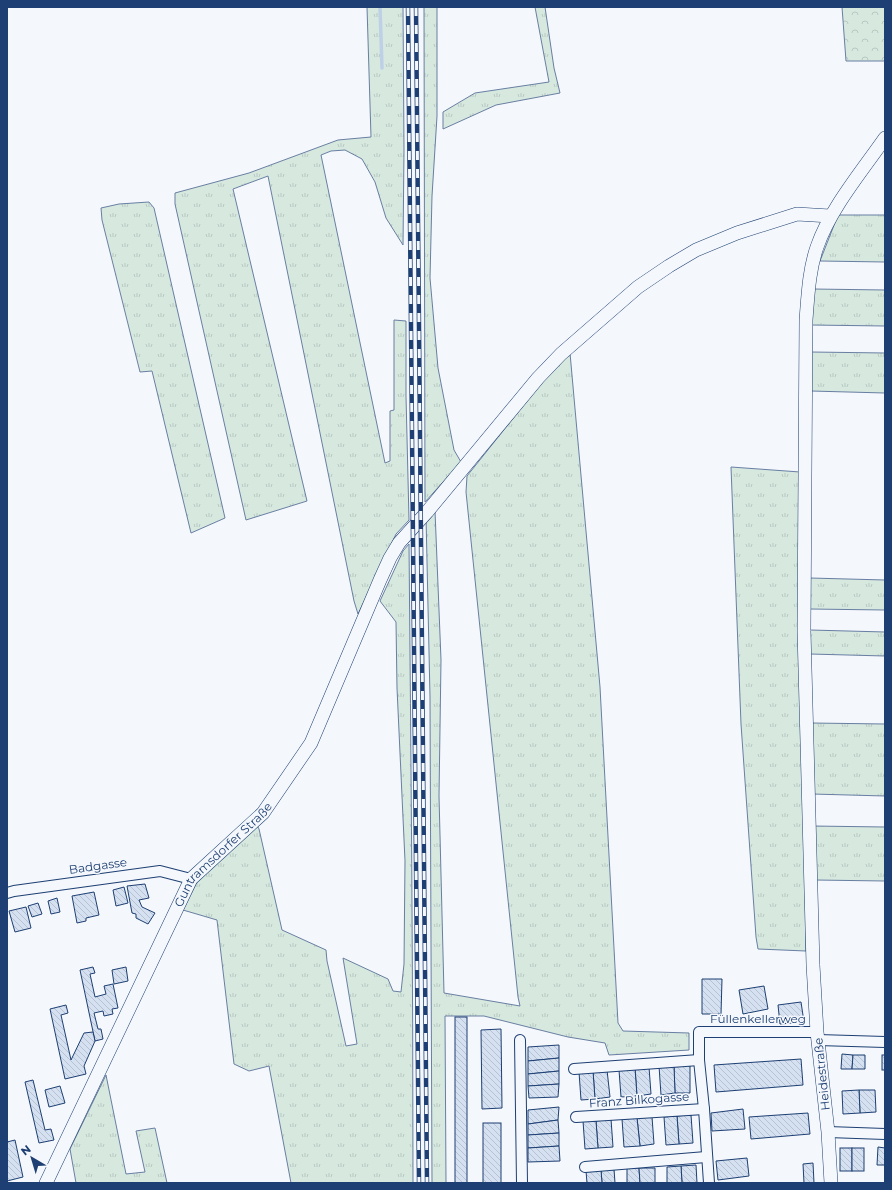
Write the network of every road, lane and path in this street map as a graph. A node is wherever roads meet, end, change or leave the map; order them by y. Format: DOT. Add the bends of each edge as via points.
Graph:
graph roads {
  1 [pos="885,138"];
  2 [pos="830,216"];
  3 [pos="191,879"];
  4 [pos="7,893"];
  5 [pos="699,1032"];
  6 [pos="818,1036"];
  7 [pos="520,1040"];
  8 [pos="885,1042"];
  9 [pos="699,1060"];
  10 [pos="574,1069"];
  11 [pos="704,1109"];
  12 [pos="576,1117"];
  13 [pos="828,1132"];
  14 [pos="885,1134"];
  15 [pos="706,1157"];
  16 [pos="585,1167"];
  17 [pos="46,1183"];
  18 [pos="522,1183"];
  19 [pos="709,1183"];
  20 [pos="831,1183"];
  1 -- 2 [label="street, Heidestraße"];
  2 -- 3 [label="street, Guntramsdorfer Straße" via="797,214 737,233 696,250 638,287 571,345 538,378 399,543 390,558 311,743 264,812"];
  2 -- 6 [label="street, Heidestraße" via="817,247 809,283 806,320 804,631 813,965"];
  3 -- 4 [label="street, Badgasse" via="160,871"];
  3 -- 17 [label="street, Guntramsdorfer Straße"];
  5 -- 6 [label="street, Füllenkellerweg"];
  5 -- 9 [label="street, Franz Bilkogasse"];
  6 -- 8 [label="street, Füllenkellerweg"];
  6 -- 13 [label="street, Heidestraße"];
  7 -- 18 [label="street"];
  9 -- 10 [label="street"];
  9 -- 11 [label="street, Franz Bilkogasse"];
  11 -- 12 [label="street, Franz Bilkogasse"];
  11 -- 15 [label="street, Franz Bilkogasse"];
  13 -- 14 [label="street"];
  13 -- 20 [label="street, Heidestraße"];
  15 -- 16 [label="street"];
  15 -- 19 [label="street, Franz Bilkogasse"];
}
